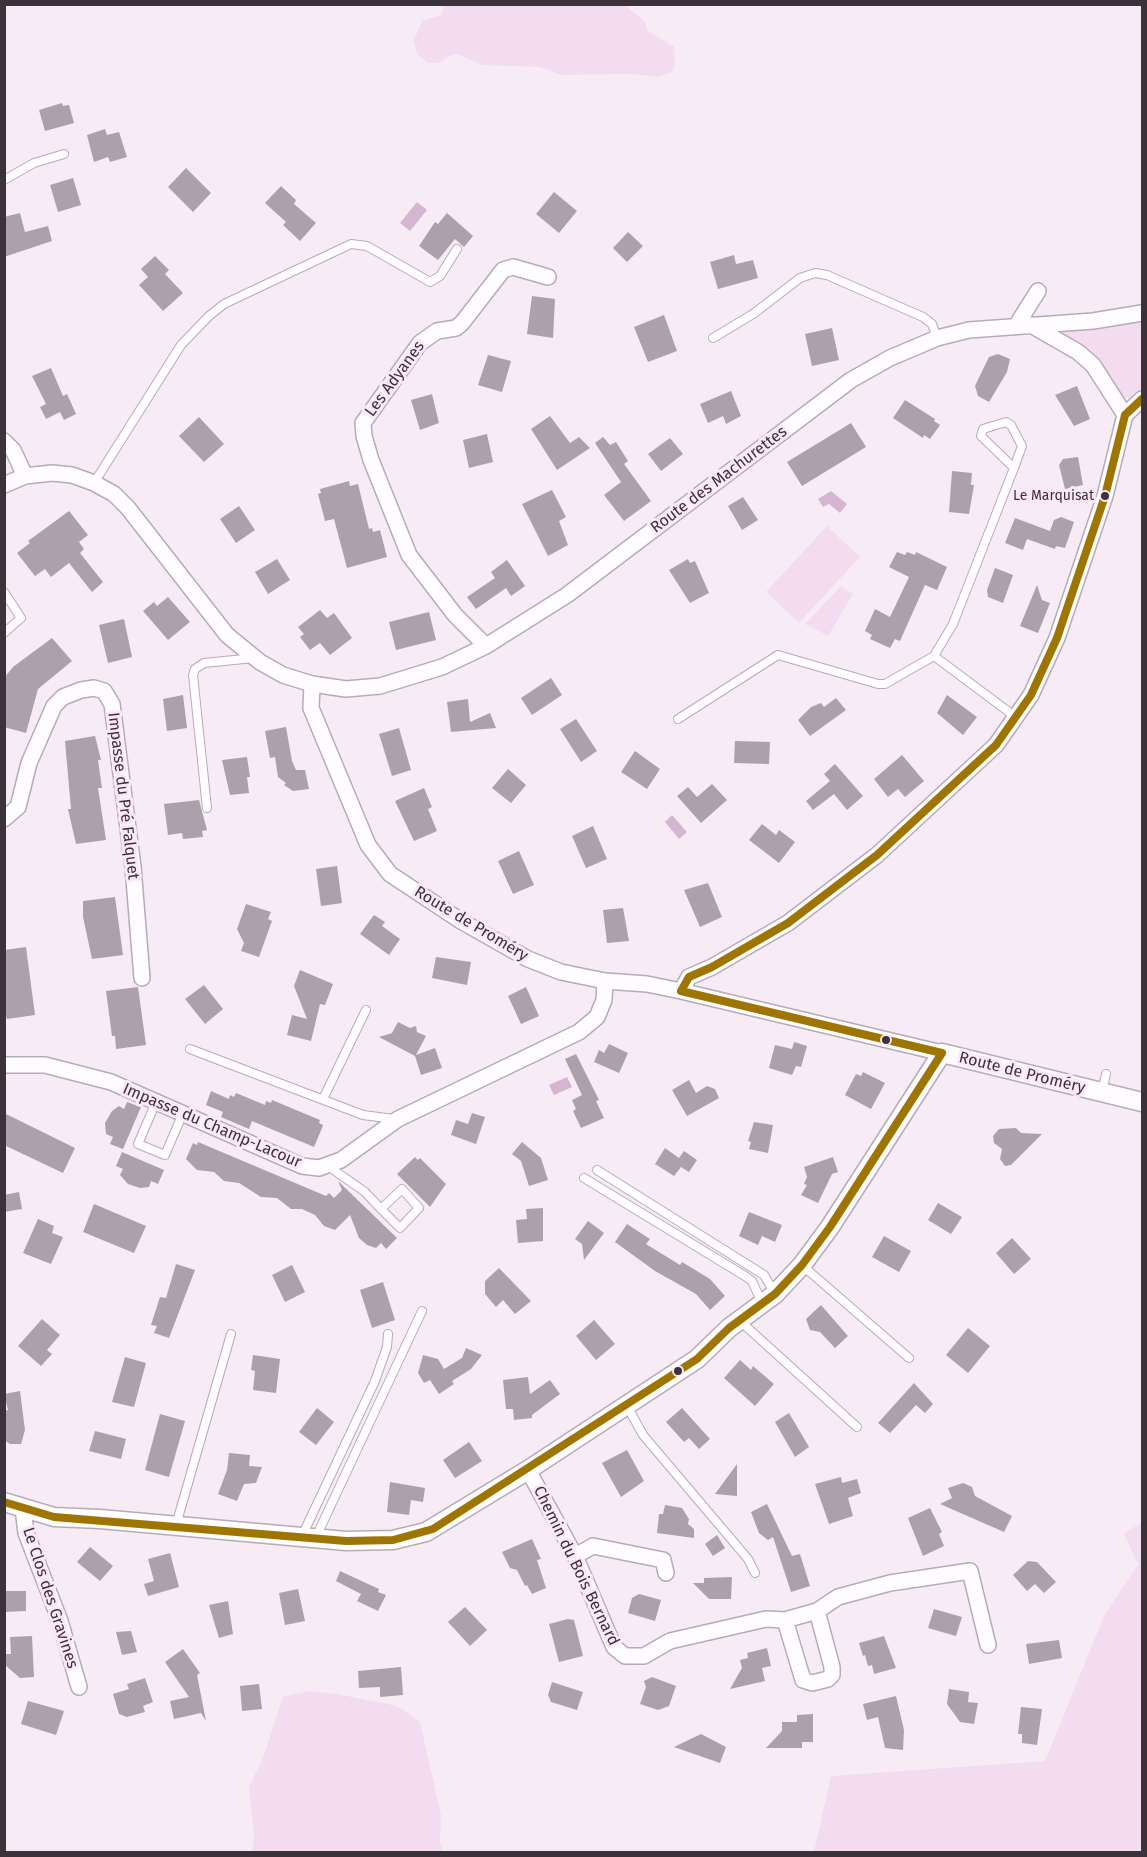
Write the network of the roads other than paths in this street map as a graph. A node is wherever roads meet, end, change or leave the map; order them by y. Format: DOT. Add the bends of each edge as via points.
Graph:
graph roads {
  1 [pos="64,154"];
  2 [pos="4,180"];
  3 [pos="457,249"];
  4 [pos="548,277"];
  5 [pos="1038,291"];
  6 [pos="1143,313"];
  7 [pos="1024,325"];
  8 [pos="713,338"];
  9 [pos="937,338"];
  10 [pos="1143,399"];
  11 [pos="1125,415"];
  12 [pos="4,441"];
  13 [pos="1014,468"];
  14 [pos="25,476"];
  15 [pos="94,483"];
  16 [pos="4,485"];
  17 [pos="4,592"];
  18 [pos="4,633"];
  19 [pos="486,646"];
  20 [pos="934,656"];
  21 [pos="254,658"];
  22 [pos="312,684"];
  23 [pos="1017,718"];
  24 [pos="678,719"];
  25 [pos="207,808"];
  26 [pos="4,819"];
  27 [pos="142,978"];
  28 [pos="605,981"];
  29 [pos="681,991"];
  30 [pos="366,1010"];
  31 [pos="190,1049"];
  32 [pos="942,1053"];
  33 [pos="4,1065"];
  34 [pos="1106,1074"];
  35 [pos="1102,1092"];
  36 [pos="323,1099"];
  37 [pos="156,1102"];
  38 [pos="1143,1102"];
  39 [pos="183,1113"];
  40 [pos="398,1119"];
  41 [pos="328,1167"];
  42 [pos="597,1170"];
  43 [pos="584,1178"];
  44 [pos="381,1209"];
  45 [pos="802,1265"];
  46 [pos="769,1298"];
  47 [pos="422,1311"];
  48 [pos="739,1320"];
  49 [pos="231,1334"];
  50 [pos="388,1334"];
  51 [pos="909,1358"];
  52 [pos="627,1405"];
  53 [pos="857,1427"];
  54 [pos="528,1470"];
  55 [pos="4,1502"];
  56 [pos="23,1508"];
  57 [pos="175,1527"];
  58 [pos="308,1538"];
  59 [pos="575,1556"];
  60 [pos="666,1572"];
  61 [pos="755,1573"];
  62 [pos="817,1611"];
  63 [pos="784,1620"];
  64 [pos="988,1645"];
  65 [pos="79,1687"];
  1 -- 2 [label="lane" via="34,163"];
  3 -- 15 [label="lane" via="440,276 430,282 367,246 351,244 224,304 181,345"];
  4 -- 19 [label="street, Les Adyanes" via="513,267 503,270 462,323 437,331 420,343 363,423 371,460 409,555 455,615"];
  5 -- 7 [label="street"];
  6 -- 7 [label="street, Route des Machurettes"];
  7 -- 9 [label="street, Route des Machurettes" via="969,330"];
  7 -- 11 [label="street" via="1078,352 1092,365"];
  8 -- 9 [label="lane" via="800,278 815,273 923,316 932,324"];
  9 -- 19 [label="street, Route des Machurettes" via="851,380 567,595"];
  10 -- 11 [label="street"];
  11 -- 23 [label="street" via="1105,496 1071,599 1044,669"];
  12 -- 14 [label="street" via="13,450"];
  13 -- 13 [label="lane" via="1022,442 1011,425 1006,422 982,429 981,436"];
  13 -- 20 [label="lane" via="949,633"];
  14 -- 15 [label="street" via="72,475"];
  14 -- 16 [label="street"];
  15 -- 21 [label="street" via="128,508 227,635"];
  17 -- 18 [label="lane" via="21,618"];
  19 -- 22 [label="street, Route des Machurettes" via="442,667 380,686 346,689"];
  20 -- 23 [label="lane"];
  20 -- 24 [label="lane" via="885,684 878,684 778,655"];
  21 -- 22 [label="street" via="283,675"];
  21 -- 25 [label="lane" via="204,663 193,675"];
  22 -- 28 [label="street, Route de Proméry" via="311,708 353,812 368,845 390,874 528,959 561,972"];
  23 -- 29 [label="street" via="996,745 877,855 788,923 689,977"];
  26 -- 27 [label="street, Impasse du Pré Falquet" via="18,807 29,763 54,706 75,692 94,688 104,691 112,704 133,867"];
  28 -- 29 [label="street, Route de Proméry"];
  28 -- 40 [label="street" via="604,1000 597,1017 579,1032"];
  29 -- 32 [label="street, Route de Proméry"];
  30 -- 36 [label="lane"];
  31 -- 36 [label="lane"];
  32 -- 35 [label="street, Route de Proméry"];
  32 -- 45 [label="street"];
  33 -- 37 [label="street, Impasse du Champ-Lacour" via="45,1065 83,1073"];
  34 -- 35 [label="lane"];
  35 -- 38 [label="street, Route de Proméry"];
  36 -- 40 [label="lane" via="377,1118"];
  37 -- 39 [label="street, Impasse du Champ-Lacour"];
  37 -- 39 [label="lane" via="138,1144 165,1155"];
  39 -- 41 [label="street, Impasse du Champ-Lacour" via="302,1166"];
  40 -- 41 [label="street"];
  41 -- 44 [label="lane" via="365,1192"];
  42 -- 46 [label="lane" via="764,1275"];
  43 -- 46 [label="lane" via="745,1276"];
  44 -- 44 [label="lane" via="400,1228 419,1208 402,1190"];
  45 -- 46 [label="street"];
  45 -- 51 [label="lane"];
  46 -- 48 [label="street"];
  47 -- 58 [label="lane"];
  48 -- 52 [label="street" via="697,1359"];
  48 -- 53 [label="lane"];
  49 -- 57 [label="lane"];
  50 -- 58 [label="lane" via="375,1381"];
  52 -- 54 [label="street"];
  52 -- 61 [label="lane" via="643,1435 748,1559"];
  54 -- 58 [label="street" via="418,1535 373,1541"];
  54 -- 59 [label="street, Chemin du Bois Bernard"];
  55 -- 56 [label="street"];
  56 -- 57 [label="street" via="54,1517"];
  56 -- 65 [label="street, Le Clos des Gravines" via="26,1533 60,1621"];
  57 -- 58 [label="street"];
  59 -- 60 [label="street" via="593,1546 663,1560"];
  59 -- 63 [label="street, Chemin du Bois Bernard" via="614,1647 626,1656 644,1656 670,1641 755,1621"];
  62 -- 63 [label="street, Chemin du Bois Bernard"];
  62 -- 63 [label="street" via="832,1667 828,1679 812,1683 803,1680"];
  62 -- 64 [label="street, Chemin du Bois Bernard" via="838,1597 890,1583 970,1570"];
}
